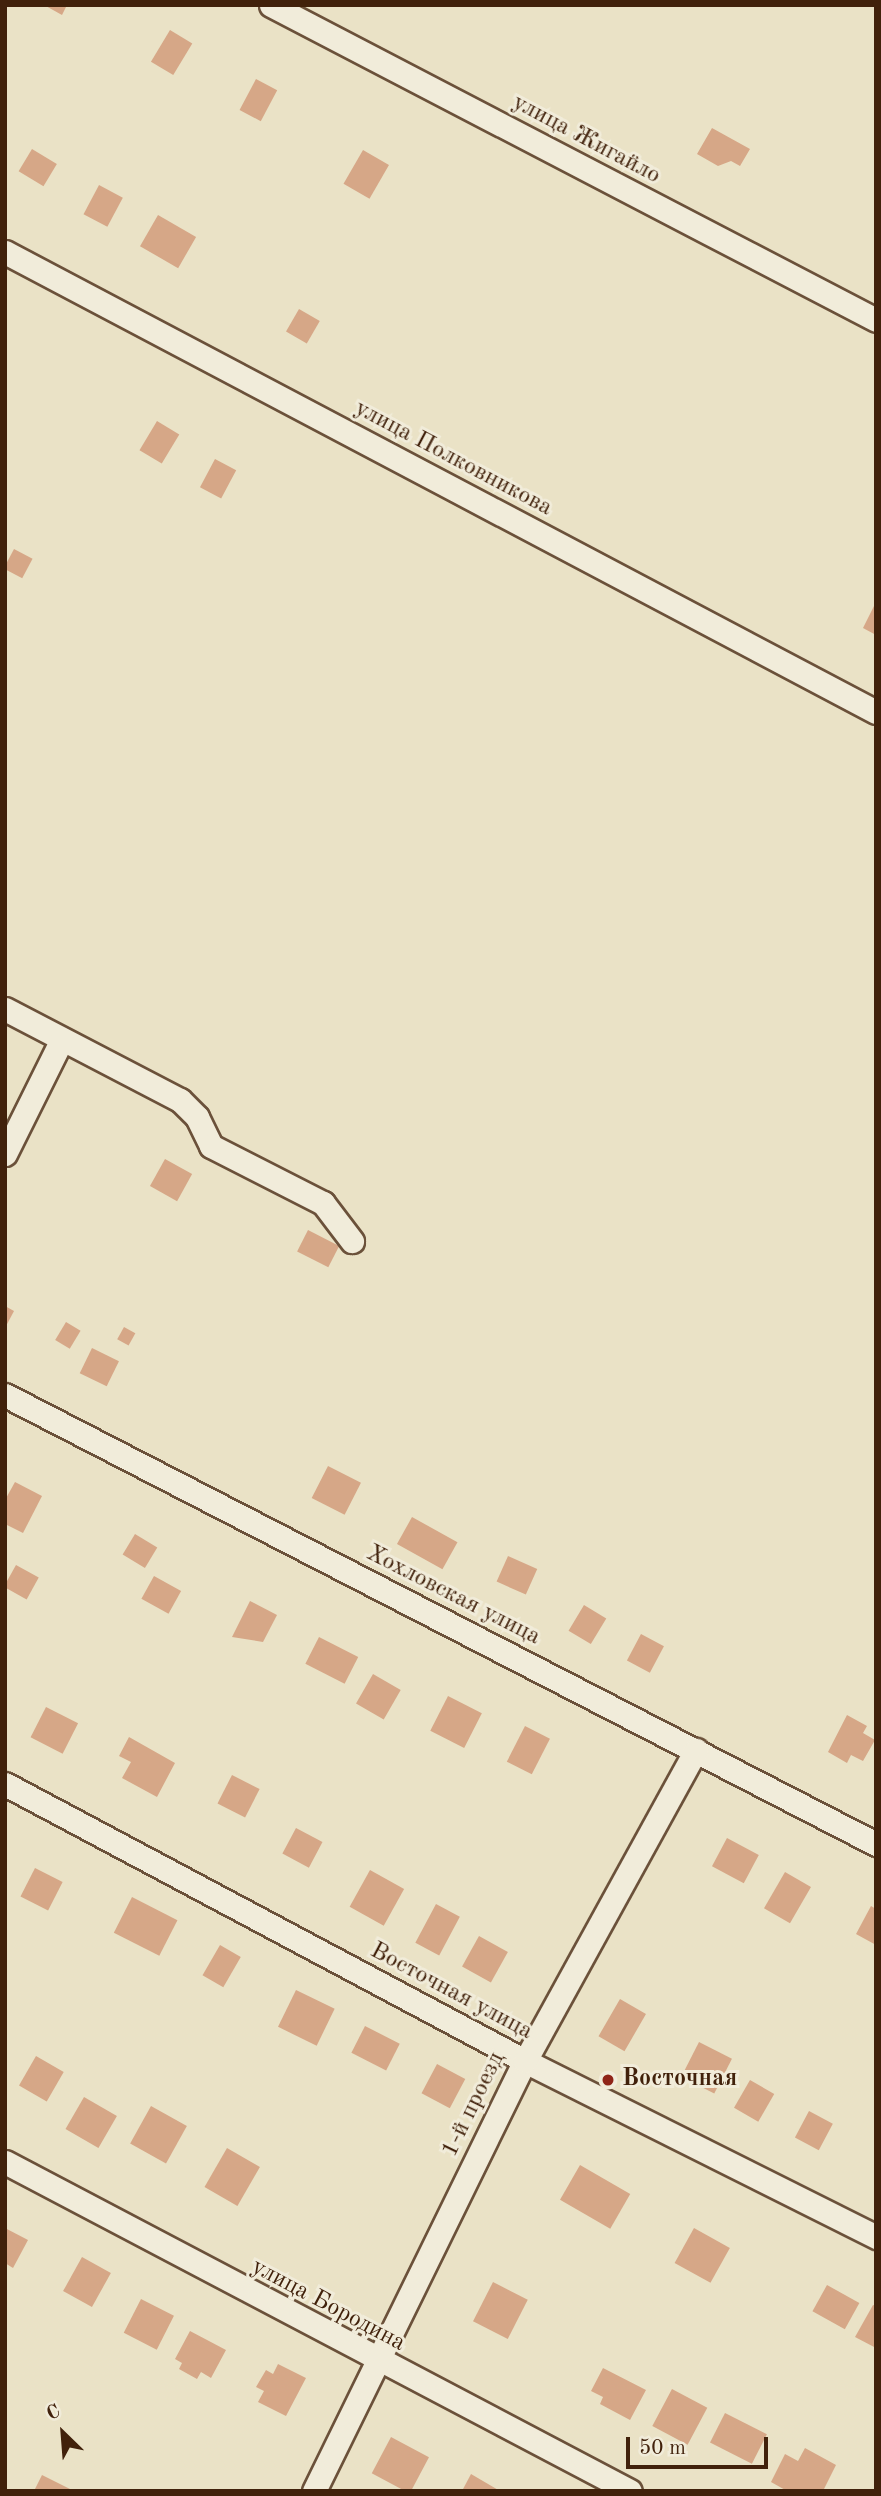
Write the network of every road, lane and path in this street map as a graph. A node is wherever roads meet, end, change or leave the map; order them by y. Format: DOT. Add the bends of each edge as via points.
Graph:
graph roads {
  1 [pos="271,5"];
  2 [pos="5,252"];
  3 [pos="876,320"];
  4 [pos="876,712"];
  5 [pos="5,1009"];
  6 [pos="62,1039"];
  7 [pos="5,1154"];
  8 [pos="352,1241"];
  9 [pos="5,1395"];
  10 [pos="696,1750"];
  11 [pos="5,1784"];
  12 [pos="876,1844"];
  13 [pos="525,2061"];
  14 [pos="5,2162"];
  15 [pos="876,2237"];
  16 [pos="379,2364"];
  17 [pos="314,2491"];
  18 [pos="630,2491"];
  1 -- 3 [label="street, улица Жигайло"];
  2 -- 4 [label="street, улица Полковникова"];
  5 -- 6 [label="street"];
  6 -- 7 [label="street"];
  6 -- 8 [label="street" via="180,1100 197,1117 211,1146 323,1203"];
  9 -- 10 [label="street, Хохловская улица"];
  10 -- 12 [label="street, Хохловская улица"];
  10 -- 13 [label="street, 1-й проезд"];
  11 -- 13 [label="street, Восточная улица"];
  13 -- 15 [label="street, Восточная улица"];
  13 -- 16 [label="street, 1-й проезд"];
  14 -- 16 [label="street, улица Бородина"];
  16 -- 17 [label="street, 1-й проезд"];
  16 -- 18 [label="street, улица Бородина"];
}
